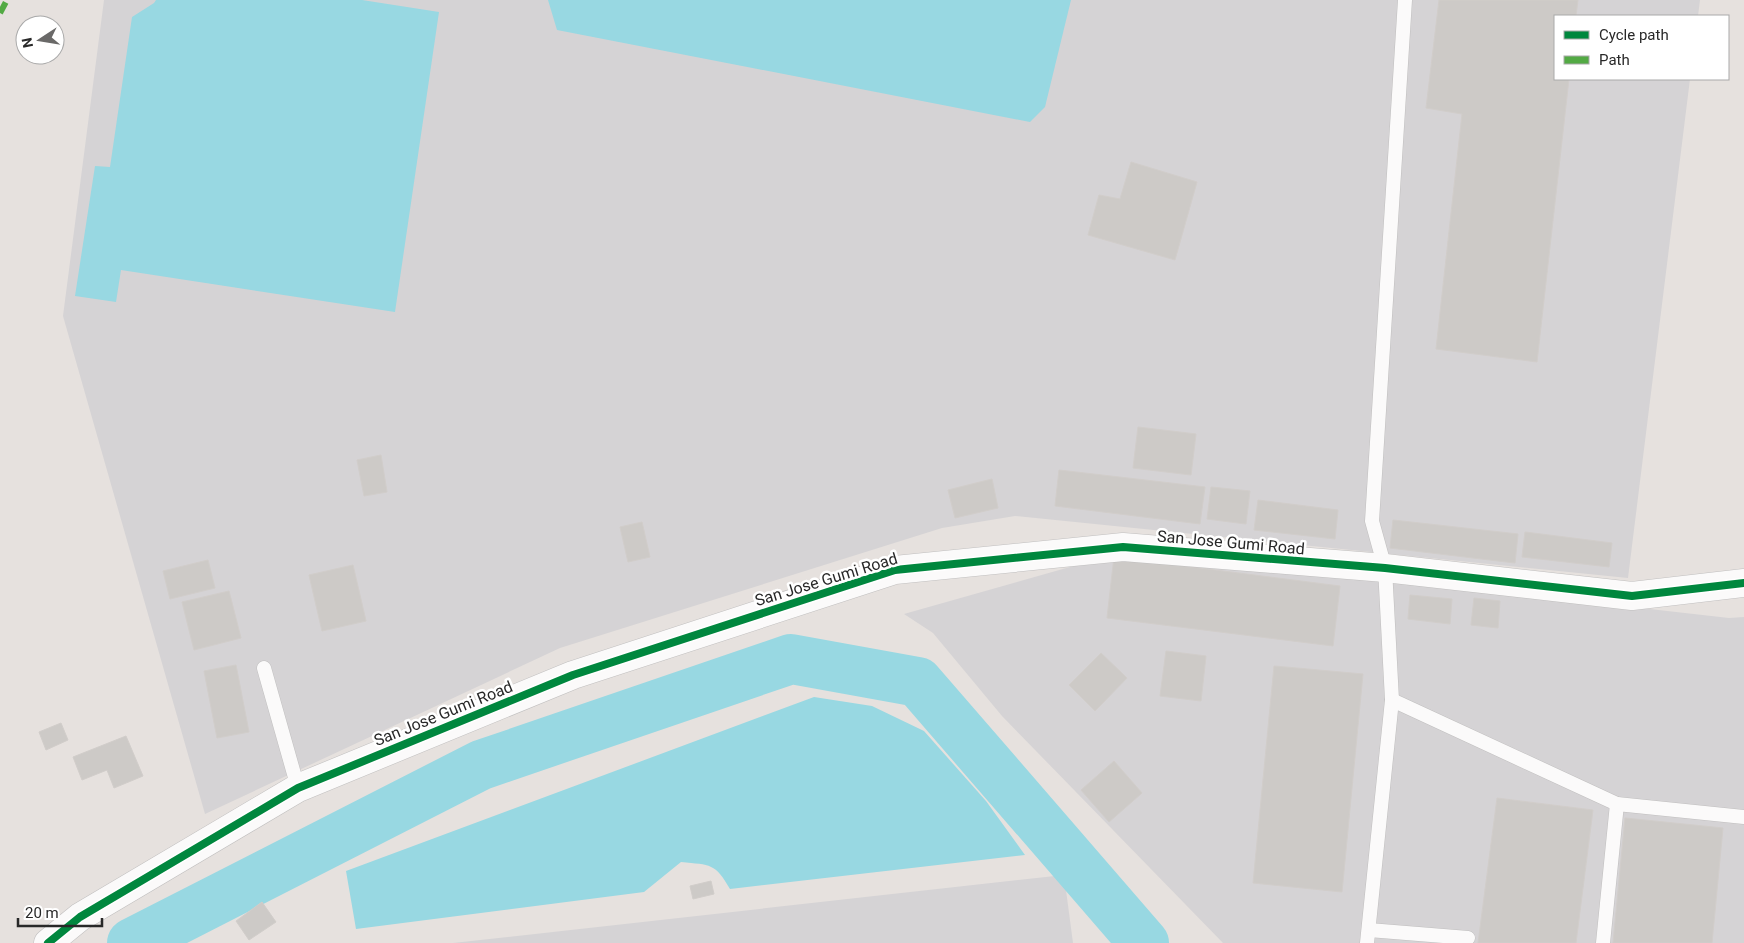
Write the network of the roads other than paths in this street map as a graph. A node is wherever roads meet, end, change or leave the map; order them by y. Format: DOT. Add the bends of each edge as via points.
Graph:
graph roads {
  1 [pos="1406,0"];
  2 [pos="1385,568"];
  3 [pos="1744,584"];
  4 [pos="264,668"];
  5 [pos="1392,700"];
  6 [pos="298,788"];
  7 [pos="1617,804"];
  8 [pos="1744,817"];
  9 [pos="1368,936"];
  10 [pos="1468,938"];
  11 [pos="48,943"];
  12 [pos="1603,943"];
  1 -- 2 [label="lane" via="1372,521"];
  2 -- 3 [label="street, San Jose Gumi Road" via="1632,596"];
  2 -- 5 [label="lane"];
  2 -- 6 [label="street, San Jose Gumi Road" via="1123,547 895,570 573,675"];
  4 -- 6 [label="lane"];
  5 -- 7 [label="lane"];
  5 -- 9 [label="lane"];
  6 -- 11 [label="street, San Jose Gumi Road" via="80,917"];
  7 -- 8 [label="lane"];
  7 -- 12 [label="lane"];
  9 -- 10 [label="lane"];
}
